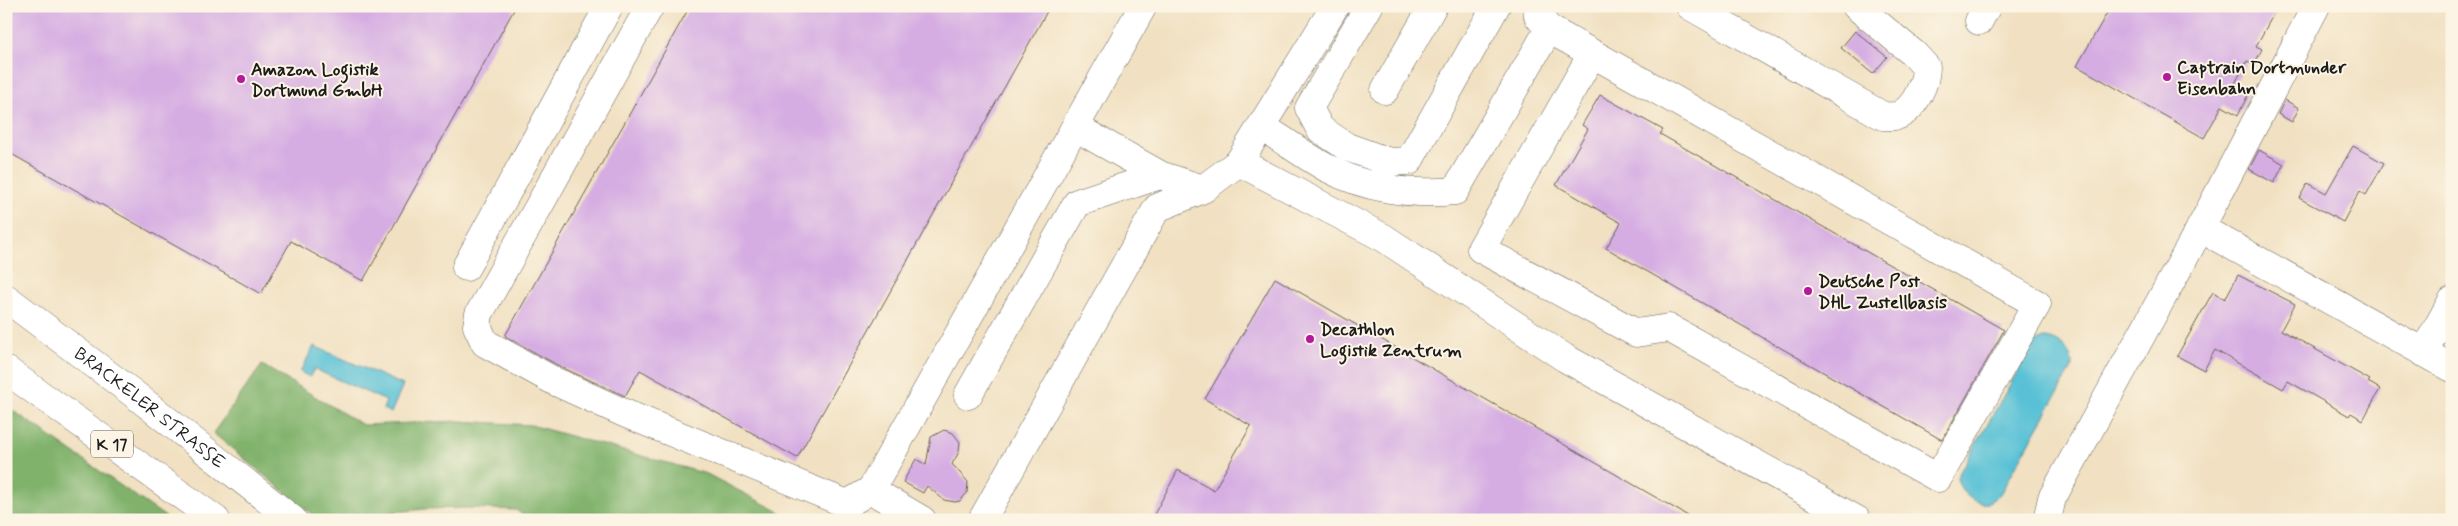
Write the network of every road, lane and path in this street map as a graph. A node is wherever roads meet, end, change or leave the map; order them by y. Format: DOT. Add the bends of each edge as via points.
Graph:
graph roads {
  1 [pos="609,6"];
  2 [pos="650,6"];
  3 [pos="1143,6"];
  4 [pos="1335,6"];
  5 [pos="1369,6"];
  6 [pos="1433,6"];
  7 [pos="1496,6"];
  8 [pos="1690,6"];
  9 [pos="1856,6"];
  10 [pos="2316,6"];
  11 [pos="1543,17"];
  12 [pos="1592,54"];
  13 [pos="1385,90"];
  14 [pos="1282,93"];
  15 [pos="1309,108"];
  16 [pos="1075,127"];
  17 [pos="1262,127"];
  18 [pos="1240,162"];
  19 [pos="1160,175"];
  20 [pos="1203,189"];
  21 [pos="2200,228"];
  22 [pos="466,267"];
  23 [pos="6,298"];
  24 [pos="2452,302"];
  25 [pos="2423,353"];
  26 [pos="2452,368"];
  27 [pos="6,370"];
  28 [pos="968,395"];
  29 [pos="871,490"];
  30 [pos="216,520"];
  31 [pos="293,520"];
  32 [pos="922,520"];
  33 [pos="982,520"];
  34 [pos="1858,520"];
  35 [pos="2047,520"];
  1 -- 22 [label="main road"];
  2 -- 29 [label="main road" via="479,314 477,326 485,343 554,381 624,413 847,504"];
  3 -- 16 [label="main road"];
  4 -- 14 [label="main road"];
  5 -- 15 [label="main road"];
  6 -- 13 [label="main road"];
  7 -- 15 [label="main road" via="1409,161 1389,162 1347,147 1320,129"];
  8 -- 9 [label="main road" via="1883,116 1898,116 1910,106 1926,78 1926,67"];
  10 -- 21 [label="main road"];
  11 -- 12 [label="main road"];
  11 -- 17 [label="main road" via="1455,190 1428,194 1379,188 1328,169"];
  12 -- 12 [label="main road" via="1481,249 1636,333 1669,328 1938,478 2037,304"];
  14 -- 15 [label="main road"];
  14 -- 17 [label="main road"];
  16 -- 19 [label="main road"];
  16 -- 29 [label="main road"];
  17 -- 18 [label="main road"];
  18 -- 20 [label="main road"];
  18 -- 34 [label="main road" via="1384,238 1565,358"];
  19 -- 20 [label="main road"];
  19 -- 28 [label="main road" via="1077,203"];
  20 -- 33 [label="main road" via="1157,208"];
  21 -- 25 [label="main road"];
  21 -- 35 [label="main road" via="2052,498"];
  23 -- 31 [label="main road, BRACKELER STRASSE"];
  24 -- 25 [label="main road"];
  25 -- 26 [label="main road"];
  27 -- 30 [label="main road, K 17"];
  29 -- 32 [label="main road"];
}
